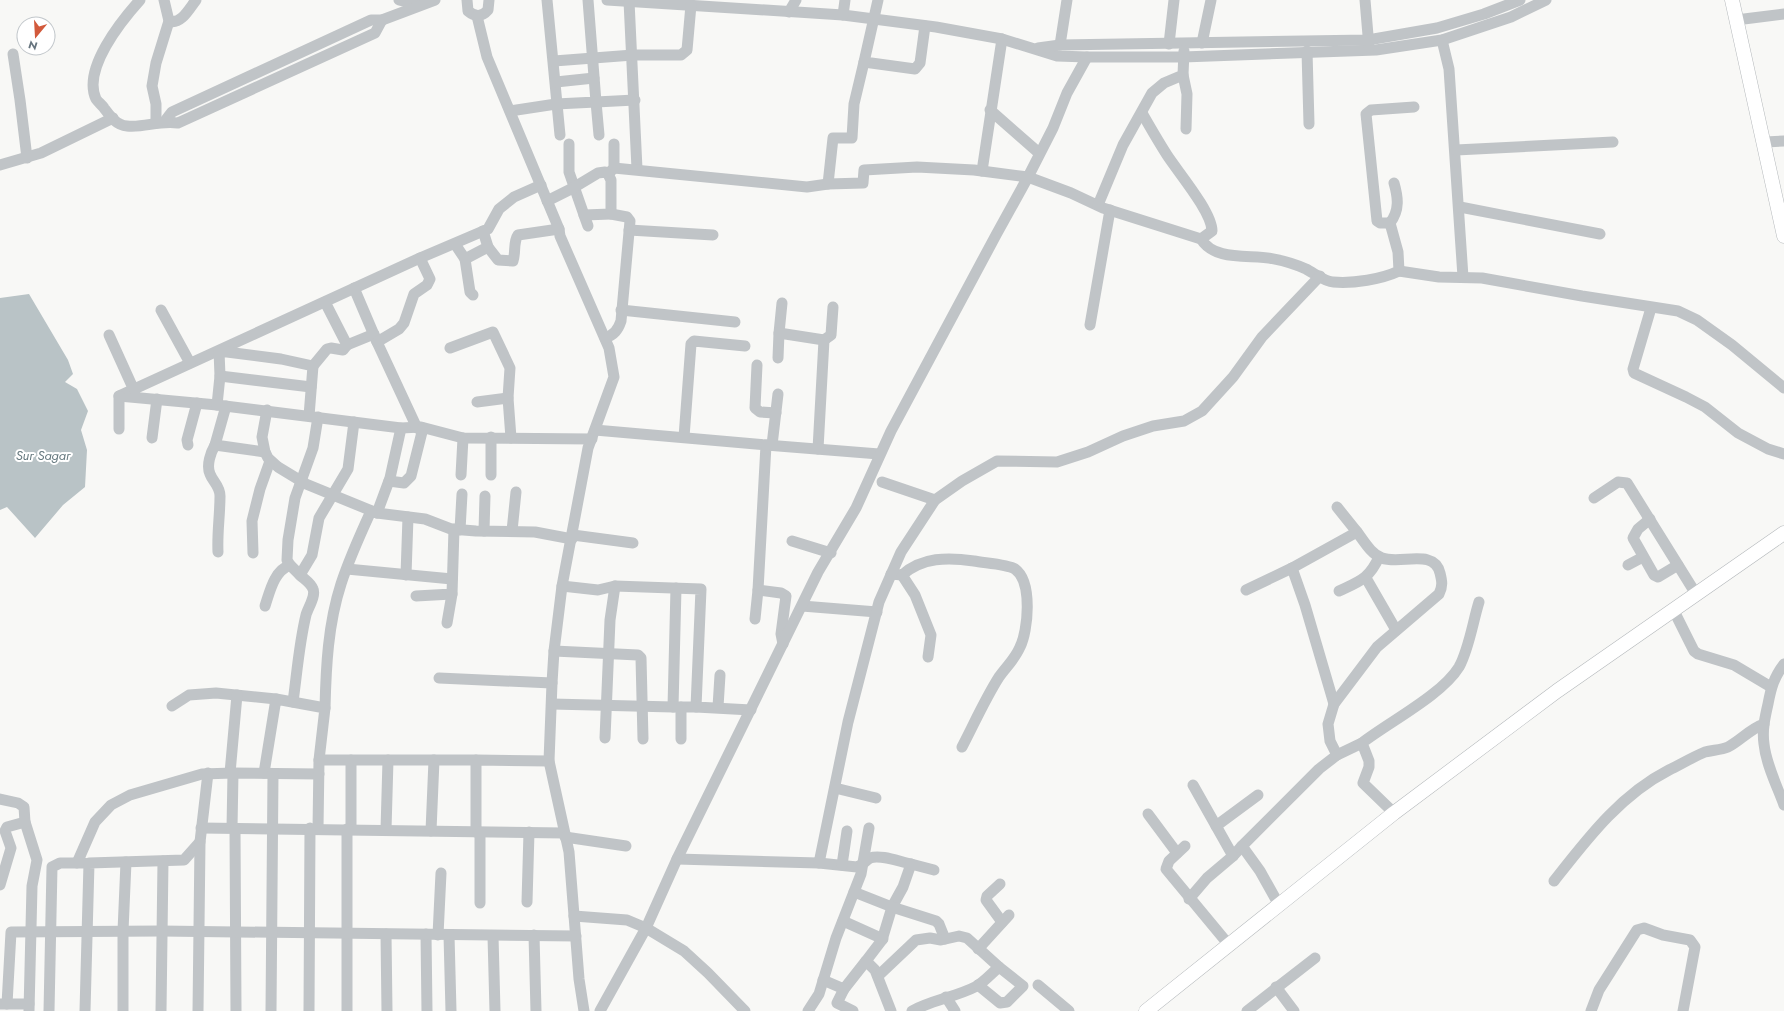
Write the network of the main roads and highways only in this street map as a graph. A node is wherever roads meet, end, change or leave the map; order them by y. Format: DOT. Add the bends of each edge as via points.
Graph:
graph roads {
  1 [pos="1732,0"];
  2 [pos="1784,236"];
  3 [pos="1784,533"];
  4 [pos="1154,1009"];
  1 -- 2 [label="main road"];
  3 -- 4 [label="main road" via="1556,692 1394,813 1229,945"];
}
